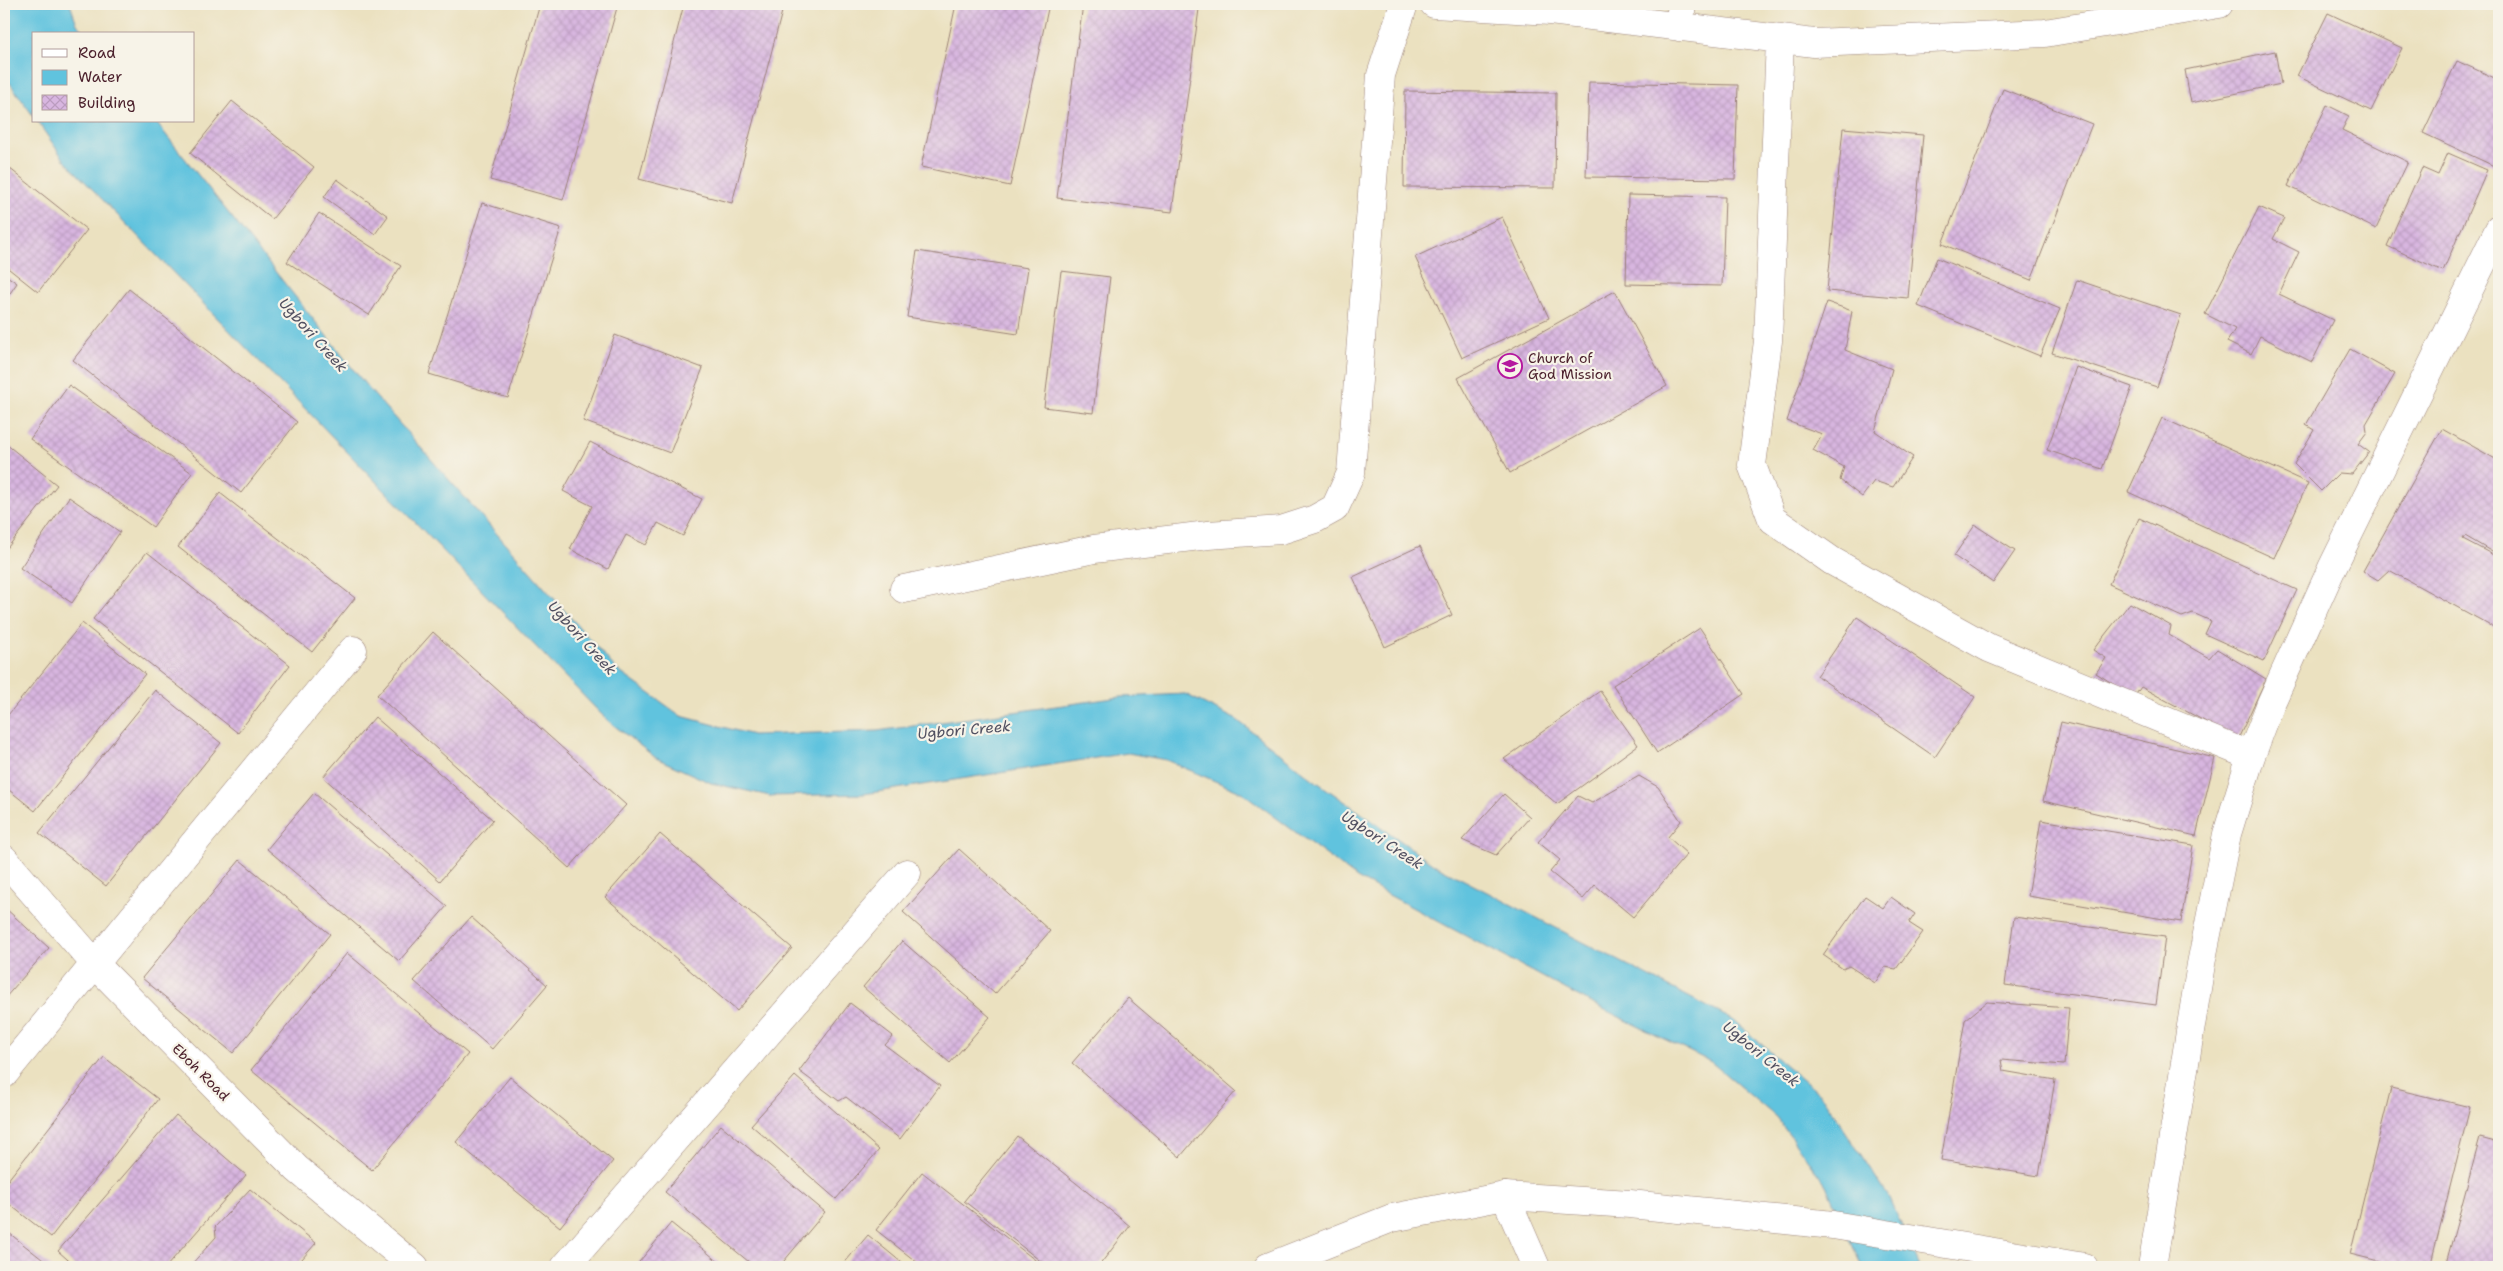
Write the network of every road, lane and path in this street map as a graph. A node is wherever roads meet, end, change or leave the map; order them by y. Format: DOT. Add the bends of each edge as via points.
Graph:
graph roads {
  1 [pos="1404,4"];
  2 [pos="1434,4"];
  3 [pos="2219,4"];
  4 [pos="1681,15"];
  5 [pos="1780,39"];
  6 [pos="2499,229"];
  7 [pos="904,589"];
  8 [pos="352,650"];
  9 [pos="2251,756"];
  10 [pos="4,859"];
  11 [pos="908,873"];
  12 [pos="96,965"];
  13 [pos="4,1074"];
  14 [pos="1505,1196"];
  15 [pos="415,1267"];
  16 [pos="565,1267"];
  17 [pos="1268,1267"];
  18 [pos="1536,1267"];
  19 [pos="2084,1267"];
  20 [pos="2152,1267"];
  1 -- 7 [label="street" via="1381,75 1351,474 1335,508 1315,519 1281,530 1094,549"];
  2 -- 4 [label="street"];
  3 -- 5 [label="street" via="2044,33 1814,43"];
  4 -- 5 [label="street"];
  5 -- 9 [label="street" via="1768,341 1752,465 1772,518 1832,561 1989,648"];
  6 -- 9 [label="street" via="2332,568 2271,703"];
  8 -- 12 [label="street"];
  9 -- 20 [label="street" via="2227,834 2201,964"];
  10 -- 12 [label="street, Eboh Road"];
  11 -- 16 [label="street"];
  12 -- 13 [label="street"];
  12 -- 15 [label="street, Eboh Road" via="297,1169"];
  14 -- 17 [label="street" via="1392,1218"];
  14 -- 18 [label="street"];
  14 -- 19 [label="street" via="1630,1204 1833,1225"];
}
